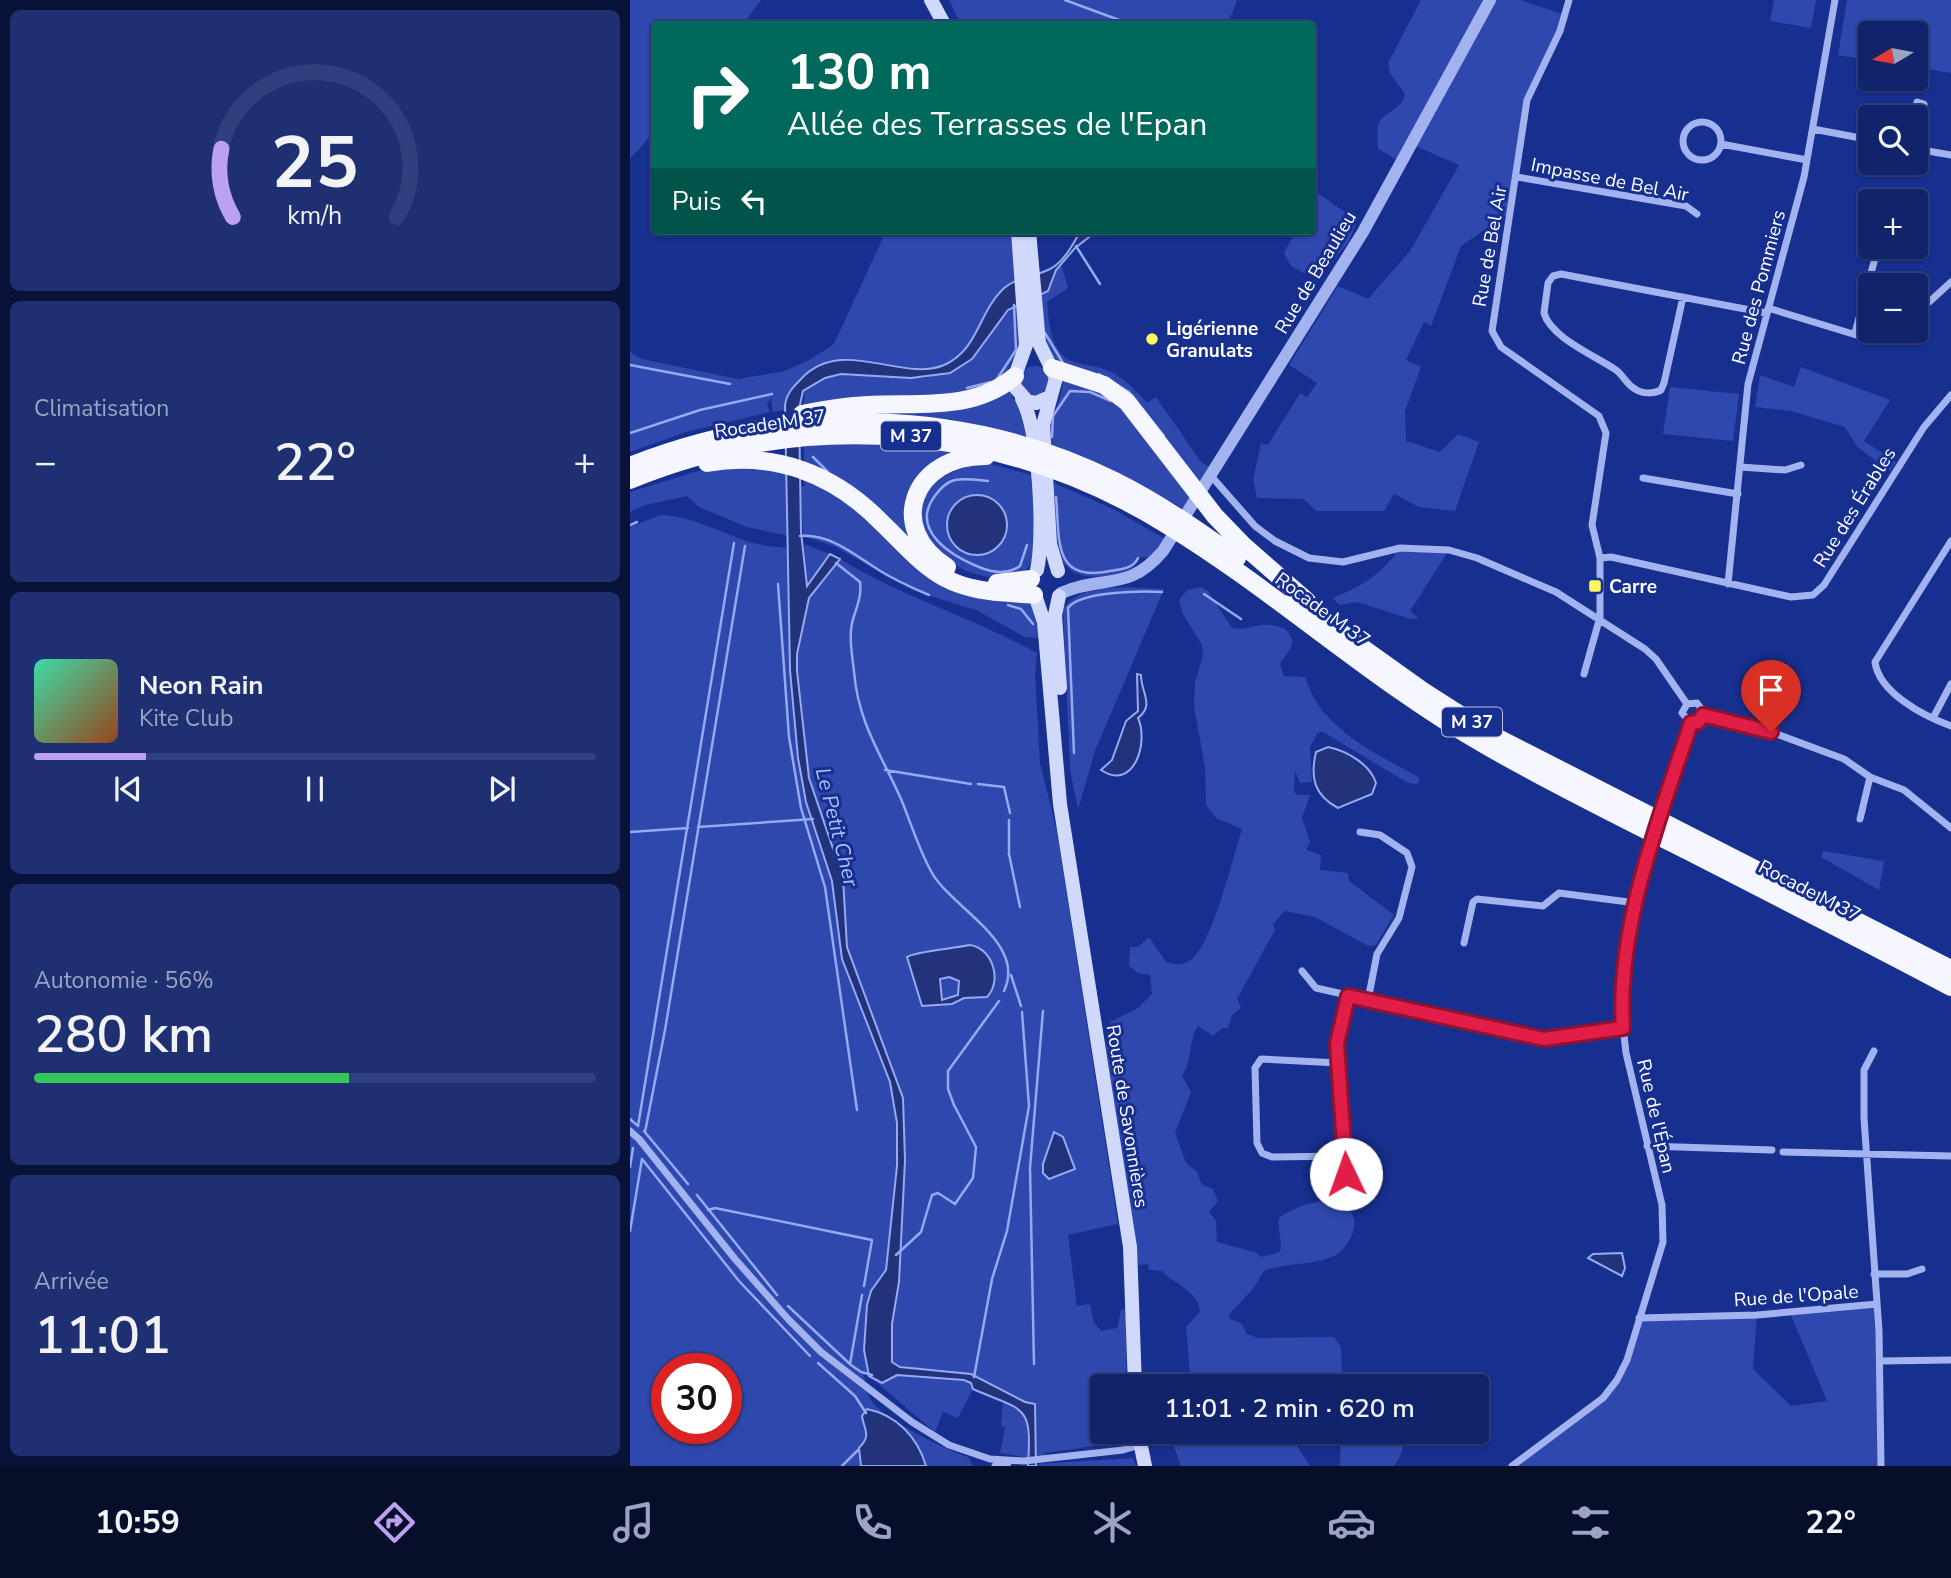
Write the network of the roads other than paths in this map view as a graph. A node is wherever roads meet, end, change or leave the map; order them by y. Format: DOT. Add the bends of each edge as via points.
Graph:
graph roads {
  1 [pos="931,0"];
  2 [pos="1490,0"];
  3 [pos="1569,0"];
  4 [pos="1835,0"];
  5 [pos="942,21"];
  6 [pos="1917,103"];
  7 [pos="1924,105"];
  8 [pos="1812,129"];
  9 [pos="1858,138"];
  10 [pos="1721,144"];
  11 [pos="1928,150"];
  12 [pos="1951,155"];
  13 [pos="1807,160"];
  14 [pos="1517,177"];
  15 [pos="1697,214"];
  16 [pos="1019,235"];
  17 [pos="1029,235"];
  18 [pos="1875,259"];
  19 [pos="1028,274"];
  20 [pos="1951,282"];
  21 [pos="1683,297"];
  22 [pos="1029,302"];
  23 [pos="1928,303"];
  24 [pos="1767,310"];
  25 [pos="1854,333"];
  26 [pos="1858,334"];
  27 [pos="1050,367"];
  28 [pos="1017,372"];
  29 [pos="1951,395"];
  30 [pos="1050,397"];
  31 [pos="1022,399"];
  32 [pos="803,424"];
  33 [pos="770,429"];
  34 [pos="1017,450"];
  35 [pos="1801,465"];
  36 [pos="630,466"];
  37 [pos="1740,467"];
  38 [pos="655,469"];
  39 [pos="1212,477"];
  40 [pos="1643,478"];
  41 [pos="630,480"];
  42 [pos="1738,494"];
  43 [pos="1180,526"];
  44 [pos="1951,541"];
  45 [pos="1600,558"];
  46 [pos="1060,573"];
  47 [pos="1085,584"];
  48 [pos="1728,584"];
  49 [pos="1034,585"];
  50 [pos="1060,595"];
  51 [pos="1600,617"];
  52 [pos="1328,624"];
  53 [pos="1584,674"];
  54 [pos="1951,684"];
  55 [pos="1687,704"];
  56 [pos="1703,715"];
  57 [pos="1933,718"];
  58 [pos="1691,723"];
  59 [pos="1951,726"];
  60 [pos="1870,777"];
  61 [pos="1860,819"];
  62 [pos="1951,828"];
  63 [pos="1360,832"];
  64 [pos="1069,853"];
  65 [pos="1636,902"];
  66 [pos="1464,943"];
  67 [pos="1951,969"];
  68 [pos="1302,971"];
  69 [pos="1951,987"];
  70 [pos="1348,996"];
  71 [pos="1368,1000"];
  72 [pos="1623,1028"];
  73 [pos="1874,1051"];
  74 [pos="1338,1063"];
  75 [pos="630,1131"];
  76 [pos="1647,1146"];
  77 [pos="1772,1150"];
  78 [pos="1783,1152"];
  79 [pos="1869,1155"];
  80 [pos="1344,1156"];
  81 [pos="1951,1156"];
  82 [pos="1346,1174"];
  83 [pos="1922,1269"];
  84 [pos="1874,1274"];
  85 [pos="1877,1304"];
  86 [pos="1639,1318"];
  87 [pos="1951,1360"];
  88 [pos="1880,1361"];
  89 [pos="1135,1374"];
  90 [pos="1112,1444"];
  91 [pos="1140,1444"];
  92 [pos="984,1462"];
  93 [pos="1020,1462"];
  94 [pos="995,1466"];
  95 [pos="1145,1466"];
  96 [pos="1512,1466"];
  97 [pos="1881,1466"];
  1 -- 5 [label="main road"];
  2 -- 39 [label="street, Rue de Beaulieu" via="1363,232"];
  3 -- 14 [label="street, Rue de Bel Air" via="1560,31 1527,100"];
  4 -- 8 [label="street, Rue des Pommiers"];
  6 -- 7 [label="street"];
  8 -- 9 [label="street"];
  8 -- 13 [label="street, Rue des Pommiers"];
  10 -- 10 [label="street" via="1717,129 1703,122 1689,127 1682,141 1688,155 1698,160 1713,157"];
  10 -- 13 [label="street"];
  11 -- 12 [label="street"];
  13 -- 24 [label="street, Rue des Pommiers"];
  14 -- 15 [label="street, Impasse de Bel Air" via="1686,206"];
  14 -- 45 [label="street, Rue de Bel Air" via="1492,331 1501,346 1604,424 1592,525"];
  16 -- 19 [label="main road"];
  17 -- 19 [label="main road"];
  18 -- 25 [label="street"];
  19 -- 22 [label="main road"];
  20 -- 23 [label="street"];
  21 -- 21 [label="street" via="1557,275 1548,283 1544,313 1553,327 1616,370 1633,389 1651,393 1661,390 1664,383"];
  21 -- 24 [label="street"];
  22 -- 27 [label="main road"];
  22 -- 28 [label="main road" via="1026,345"];
  24 -- 25 [label="street"];
  24 -- 37 [label="street, Rue des Pommiers" via="1748,384"];
  25 -- 26 [label="street"];
  27 -- 28 [label="main road" via="1030,361"];
  27 -- 30 [label="main road" via="1056,383"];
  27 -- 52 [label="highway" via="1097,382 1119,396 1198,496"];
  28 -- 31 [label="main road" via="1016,391"];
  28 -- 32 [label="highway" via="993,391 958,401 856,405"];
  29 -- 48 [label="street, Rue des Érables" via="1924,427 1819,591 1808,597 1791,597"];
  30 -- 31 [label="main road" via="1036,403"];
  30 -- 46 [label="main road" via="1043,425 1050,544"];
  31 -- 49 [label="main road, Route de Savonnières" via="1033,435 1041,540"];
  32 -- 33 [label="highway"];
  32 -- 34 [label="highway, Rocade M 37 / M 37" via="852,434"];
  33 -- 36 [label="highway, Rocade M 37" via="673,450"];
  33 -- 38 [label="highway, Rocade M 37"];
  34 -- 43 [label="highway, Rocade M 37 / M 37" via="1063,466"];
  34 -- 49 [label="highway" via="967,456 939,466 919,488 914,520 924,547 948,568 985,581"];
  35 -- 37 [label="street" via="1785,470"];
  37 -- 42 [label="street, Rue des Pommiers"];
  38 -- 41 [label="highway, Rocade M 37"];
  38 -- 49 [label="highway" via="771,461 804,470 849,493 917,559 946,579 975,590"];
  39 -- 47 [label="street, Rue de Beaulieu" via="1163,551 1142,573"];
  39 -- 51 [label="street" via="1255,526 1310,558 1343,562 1400,548 1449,550 1517,574 1556,592 1588,615"];
  40 -- 42 [label="street"];
  42 -- 48 [label="street, Rue des Pommiers"];
  43 -- 52 [label="highway, Rocade M 37 / M 37"];
  43 -- 69 [label="highway, Rocade M 37 / M 37" via="1398,690 1485,746"];
  44 -- 57 [label="street" via="1875,662 1886,685"];
  45 -- 48 [label="street, Rue des Érables"];
  45 -- 51 [label="street, Rue de Bel Air"];
  46 -- 47 [label="street, Rue de Beaulieu"];
  46 -- 49 [label="main road" via="1050,568"];
  46 -- 50 [label="main road" via="1064,586"];
  47 -- 50 [label="street, Rue de Beaulieu"];
  49 -- 50 [label="main road" via="1050,601"];
  49 -- 64 [label="main road, Route de Savonnières" via="1044,622 1060,804"];
  50 -- 64 [label="main road, Route de Savonnières" via="1055,615"];
  51 -- 53 [label="street, Rue de Bel Air"];
  51 -- 55 [label="street" via="1656,659"];
  52 -- 67 [label="highway, Rocade M 37 / M 37" via="1492,735"];
  54 -- 57 [label="street"];
  55 -- 56 [label="street" via="1697,703"];
  55 -- 58 [label="street" via="1682,713"];
  56 -- 58 [label="street"];
  56 -- 60 [label="street" via="1796,741 1844,760"];
  57 -- 59 [label="street"];
  58 -- 65 [label="street, Rue de l'Épan"];
  60 -- 61 [label="street"];
  60 -- 62 [label="street" via="1904,790"];
  63 -- 71 [label="street" via="1380,835 1407,853 1412,867 1399,918 1377,954"];
  64 -- 89 [label="main road, Route de Savonnières" via="1130,1247"];
  65 -- 66 [label="street" via="1559,893 1543,906 1477,898"];
  65 -- 72 [label="street, Rue de l'Épan" via="1624,967"];
  68 -- 70 [label="street" via="1311,986"];
  70 -- 71 [label="street"];
  70 -- 74 [label="street" via="1337,1044"];
  71 -- 72 [label="street" via="1544,1039"];
  72 -- 76 [label="street, Rue de l'Épan"];
  73 -- 79 [label="street" via="1864,1070"];
  74 -- 80 [label="street"];
  74 -- 80 [label="street" via="1267,1057 1258,1063 1257,1143 1262,1153 1272,1157"];
  75 -- 92 [label="street" via="758,1287 821,1352 912,1422"];
  76 -- 77 [label="street"];
  76 -- 86 [label="street, Rue de l'Épan" via="1662,1205 1664,1235"];
  78 -- 79 [label="street"];
  79 -- 81 [label="street"];
  79 -- 84 [label="street"];
  80 -- 82 [label="street"];
  83 -- 84 [label="street"];
  84 -- 85 [label="street"];
  85 -- 86 [label="street, Rue de l'Opale" via="1768,1314"];
  85 -- 88 [label="street, Rue de l'Opale"];
  86 -- 96 [label="street, Rue de l'Épan" via="1627,1360 1611,1388"];
  87 -- 88 [label="street"];
  88 -- 97 [label="street, Rue de l'Opale"];
  90 -- 93 [label="street"];
  91 -- 95 [label="main road"];
  92 -- 93 [label="street"];
  93 -- 94 [label="street"];
}
